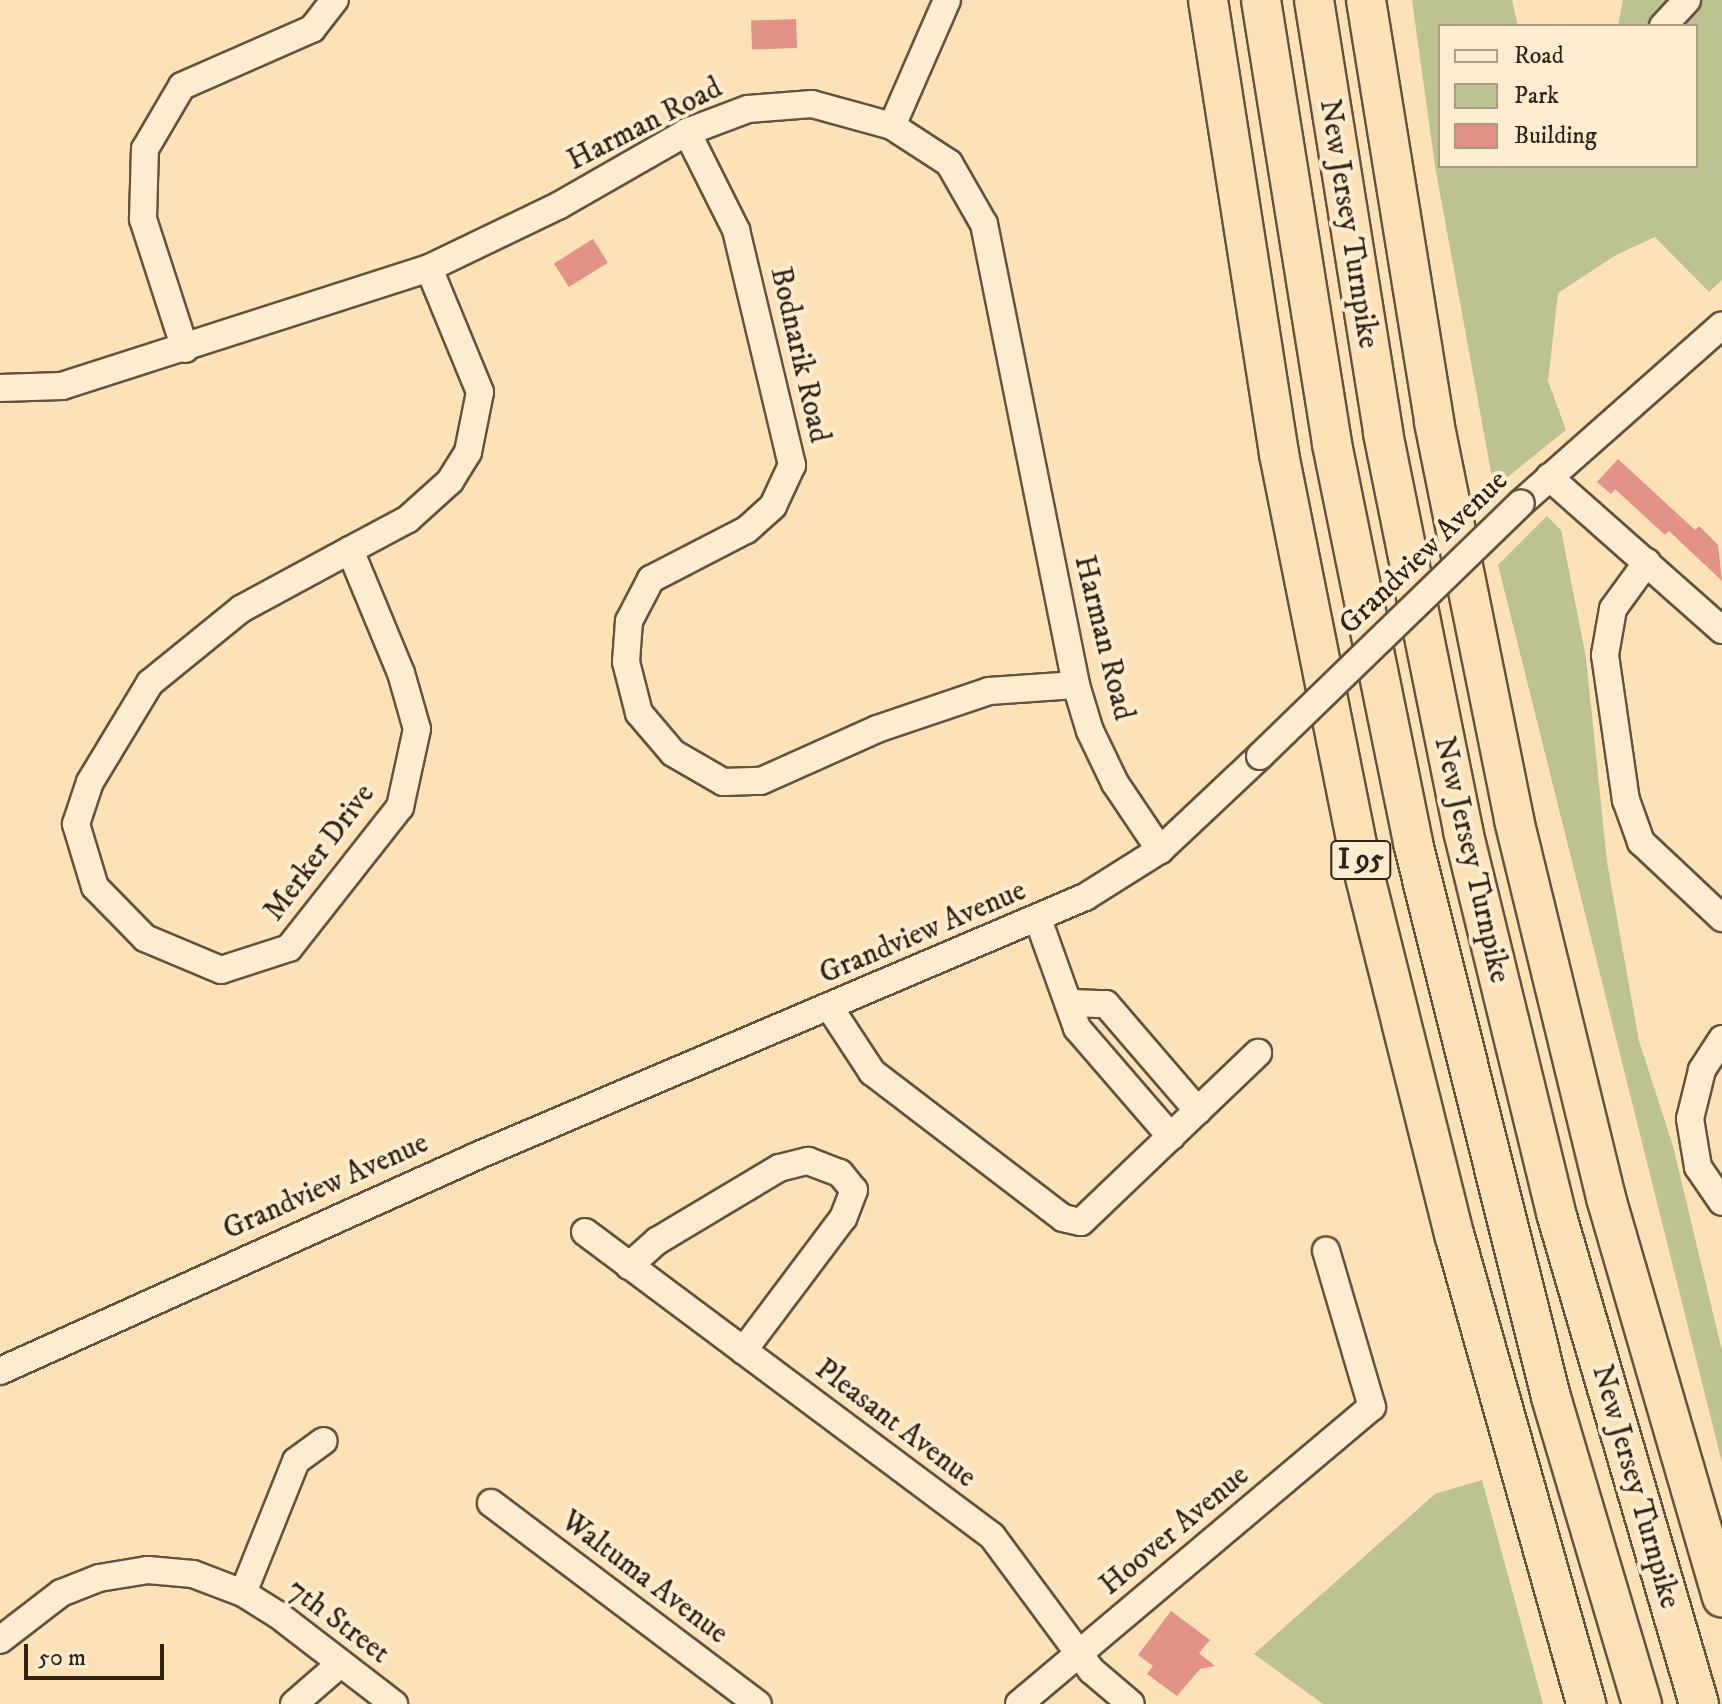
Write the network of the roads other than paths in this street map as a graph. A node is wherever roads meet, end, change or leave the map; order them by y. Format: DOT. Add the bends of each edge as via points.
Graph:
graph roads {
  1 [pos="335,0"];
  2 [pos="947,0"];
  3 [pos="1208,0"];
  4 [pos="1261,0"];
  5 [pos="1314,0"];
  6 [pos="1366,0"];
  7 [pos="1687,0"];
  8 [pos="1665,24"];
  9 [pos="892,126"];
  10 [pos="687,132"];
  11 [pos="429,268"];
  12 [pos="1717,337"];
  13 [pos="185,349"];
  14 [pos="0,388"];
  15 [pos="1549,477"];
  16 [pos="350,550"];
  17 [pos="1647,562"];
  18 [pos="1722,630"];
  19 [pos="1076,685"];
  20 [pos="1160,850"];
  21 [pos="1722,918"];
  22 [pos="1038,919"];
  23 [pos="1071,1003"];
  24 [pos="830,1008"];
  25 [pos="1722,1039"];
  26 [pos="1258,1053"];
  27 [pos="1198,1111"];
  28 [pos="1171,1137"];
  29 [pos="1722,1202"];
  30 [pos="585,1232"];
  31 [pos="1326,1251"];
  32 [pos="629,1266"];
  33 [pos="743,1351"];
  34 [pos="0,1371"];
  35 [pos="324,1441"];
  36 [pos="491,1503"];
  37 [pos="243,1593"];
  38 [pos="1722,1598"];
  39 [pos="0,1640"];
  40 [pos="1078,1653"];
  41 [pos="340,1664"];
  42 [pos="1694,1688"];
  43 [pos="294,1704"];
  44 [pos="394,1704"];
  45 [pos="758,1704"];
  46 [pos="1019,1704"];
  47 [pos="1131,1704"];
  48 [pos="1586,1704"];
  49 [pos="1642,1704"];
  1 -- 13 [label="street" via="312,29 182,86 145,149 143,219"];
  2 -- 9 [label="street"];
  3 -- 48 [label="highway, I 95" via="1279,454 1359,853 1455,1237"];
  4 -- 49 [label="highway, New Jersey Turnpike / I 95" via="1329,428 1413,843 1544,1368"];
  5 -- 42 [label="highway, New Jersey Turnpike" via="1383,433 1463,831 1556,1213"];
  6 -- 38 [label="highway, New Jersey Turnpike" via="1434,422 1514,820 1606,1198"];
  7 -- 8 [label="street"];
  9 -- 10 [label="street, Harman Road" via="812,104 748,109"];
  9 -- 19 [label="street, Harman Road" via="949,163 984,224"];
  10 -- 11 [label="street, Harman Road" via="558,206"];
  10 -- 19 [label="street, Bodnarik Road" via="736,230 792,465 773,506 746,530 651,579 629,621 626,662 639,713 673,753 723,782 761,781 877,729 989,691"];
  11 -- 13 [label="street, Harman Road"];
  11 -- 16 [label="street, Merker Drive" via="480,392 468,452 450,481 408,519"];
  12 -- 15 [label="street, Grandview Avenue"];
  13 -- 14 [label="street, Harman Road" via="62,386"];
  15 -- 17 [label="street"];
  15 -- 20 [label="street, Grandview Avenue, bridge"];
  16 -- 16 [label="street, Merker Drive" via="241,609 150,683 90,782 76,824 95,887 145,938 221,970 289,948 400,807 417,729 401,673"];
  17 -- 18 [label="street"];
  17 -- 21 [label="street" via="1613,609 1607,632 1605,655 1626,800 1641,842"];
  19 -- 20 [label="street, Harman Road" via="1090,731 1115,783"];
  20 -- 22 [label="street, Grandview Avenue"];
  22 -- 23 [label="street"];
  22 -- 24 [label="street, Grandview Avenue"];
  23 -- 27 [label="street" via="1106,1004"];
  23 -- 28 [label="street" via="1077,1028"];
  24 -- 28 [label="street" via="872,1072 1063,1218 1081,1222"];
  24 -- 34 [label="street, Grandview Avenue" via="479,1155"];
  25 -- 29 [label="street" via="1702,1070 1690,1119 1698,1167"];
  26 -- 27 [label="street"];
  27 -- 28 [label="street"];
  30 -- 32 [label="street, Pleasant Avenue"];
  31 -- 40 [label="street, Hoover Avenue" via="1372,1407"];
  32 -- 33 [label="street, Pleasant Avenue"];
  32 -- 33 [label="street" via="657,1241 779,1168 808,1161 840,1173 854,1190 843,1218"];
  33 -- 40 [label="street, Pleasant Avenue" via="992,1536"];
  35 -- 37 [label="street" via="296,1461"];
  36 -- 45 [label="street, Waltuma Avenue"];
  37 -- 39 [label="street, 7th Street" via="193,1574 148,1570 99,1578 61,1593"];
  37 -- 41 [label="street, 7th Street"];
  40 -- 46 [label="street, Hoover Avenue"];
  40 -- 47 [label="street, Pleasant Avenue"];
  41 -- 43 [label="street"];
  41 -- 44 [label="street, 7th Street"];
}
